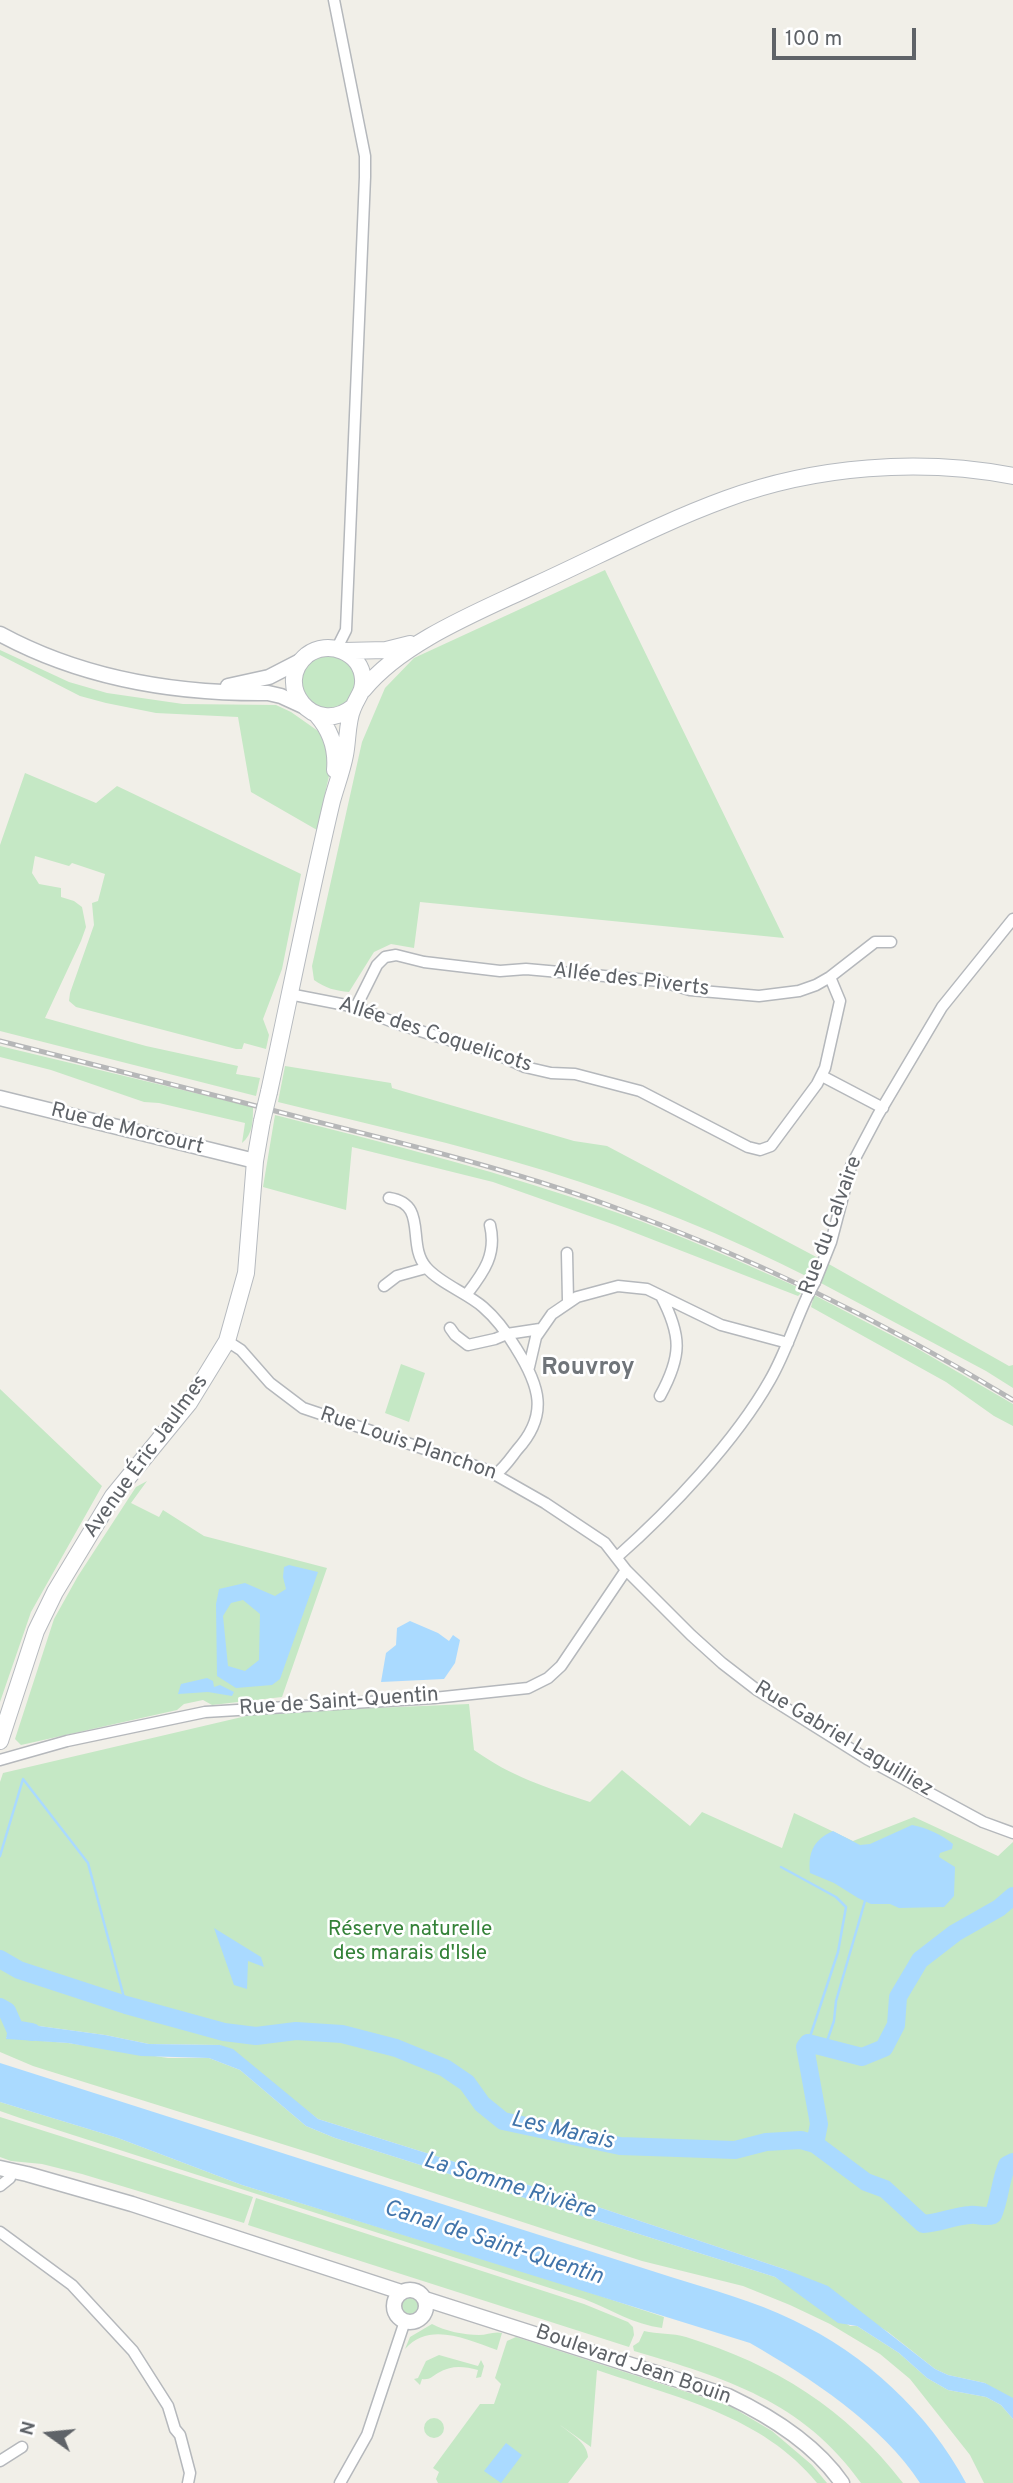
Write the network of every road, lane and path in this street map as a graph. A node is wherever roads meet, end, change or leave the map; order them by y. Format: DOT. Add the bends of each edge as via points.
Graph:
graph roads {
  1 [pos="334,0"];
  2 [pos="1013,476"];
  3 [pos="0,634"];
  4 [pos="429,638"];
  5 [pos="340,650"];
  6 [pos="302,660"];
  7 [pos="180,689"];
  8 [pos="363,690"];
  9 [pos="353,707"];
  10 [pos="311,711"];
  11 [pos="333,799"];
  12 [pos="1013,919"];
  13 [pos="891,943"];
  14 [pos="830,977"];
  15 [pos="289,994"];
  16 [pos="356,1007"];
  17 [pos="822,1076"];
  18 [pos="0,1098"];
  19 [pos="883,1108"];
  20 [pos="255,1161"];
  21 [pos="389,1198"];
  22 [pos="490,1225"];
  23 [pos="567,1253"];
  24 [pos="426,1268"];
  25 [pos="384,1286"];
  26 [pos="467,1294"];
  27 [pos="661,1296"];
  28 [pos="568,1301"];
  29 [pos="450,1328"];
  30 [pos="540,1329"];
  31 [pos="507,1334"];
  32 [pos="227,1341"];
  33 [pos="788,1343"];
  34 [pos="529,1367"];
  35 [pos="660,1396"];
  36 [pos="496,1474"];
  37 [pos="617,1557"];
  38 [pos="626,1570"];
  39 [pos="0,1741"];
  40 [pos="0,1760"];
  41 [pos="1013,1833"];
  42 [pos="2,2177"];
  43 [pos="0,2232"];
  44 [pos="398,2297"];
  45 [pos="424,2306"];
  46 [pos="405,2322"];
  47 [pos="22,2447"];
  48 [pos="0,2461"];
  49 [pos="188,2483"];
  50 [pos="340,2483"];
  51 [pos="842,2483"];
  1 -- 5 [label="street" via="365,156 346,630"];
  2 -- 4 [label="main road" via="903,468 847,471 766,486 684,515"];
  3 -- 7 [label="street" via="81,669"];
  4 -- 5 [label="main road" via="386,650"];
  4 -- 8 [label="main road" via="392,660"];
  5 -- 6 [label="main road" via="314,651"];
  5 -- 8 [label="main road" via="360,667"];
  6 -- 7 [label="street" via="276,675 243,684"];
  6 -- 10 [label="main road" via="294,681 297,695"];
  7 -- 10 [label="street" via="268,693"];
  8 -- 9 [label="main road"];
  9 -- 10 [label="main road" via="336,716"];
  9 -- 11 [label="main road"];
  10 -- 11 [label="main road" via="328,728 336,757"];
  11 -- 15 [label="main road, Avenue Éric Jaulmes"];
  12 -- 19 [label="street, Rue du Calvaire" via="942,1007"];
  13 -- 14 [label="street, Allée des Piverts" via="874,942"];
  14 -- 16 [label="street, Allée des Piverts" via="799,991 759,996 690,990 660,981 526,969 500,971 391,955 377,965"];
  14 -- 17 [label="street" via="840,1001"];
  15 -- 16 [label="street, Allée des Coquelicots"];
  15 -- 20 [label="main road, Avenue Éric Jaulmes, bridge"];
  16 -- 17 [label="street, Allée des Coquelicots" via="518,1065 640,1091 754,1150 771,1146"];
  17 -- 19 [label="street"];
  18 -- 20 [label="street, Rue de Morcourt"];
  19 -- 33 [label="street, Rue du Calvaire, bridge" via="851,1166 831,1242"];
  20 -- 32 [label="main road, Avenue Éric Jaulmes" via="246,1273"];
  21 -- 24 [label="street" via="405,1203 412,1213"];
  22 -- 26 [label="street" via="490,1258"];
  23 -- 28 [label="street"];
  24 -- 25 [label="street" via="397,1276"];
  24 -- 26 [label="street"];
  26 -- 31 [label="street"];
  27 -- 28 [label="street" via="640,1287 618,1286"];
  27 -- 33 [label="street" via="721,1325"];
  27 -- 35 [label="street" via="678,1344 675,1367"];
  28 -- 30 [label="street"];
  29 -- 31 [label="street" via="468,1345"];
  30 -- 31 [label="street"];
  30 -- 34 [label="street"];
  31 -- 34 [label="street"];
  32 -- 36 [label="street, Rue Louis Planchon" via="303,1408"];
  32 -- 39 [label="main road, Avenue Éric Jaulmes" via="189,1403 113,1496 55,1592 36,1630"];
  33 -- 37 [label="street, Rue du Calvaire" via="761,1396 728,1441"];
  34 -- 36 [label="street" via="536,1422 529,1437"];
  36 -- 37 [label="street, Rue Louis Planchon" via="580,1525"];
  37 -- 38 [label="street, Rue Louis Planchon"];
  38 -- 40 [label="street, Rue de Saint-Quentin" via="561,1666 528,1688 205,1712"];
  38 -- 41 [label="street, Rue Gabriel Laguilliez" via="722,1663 768,1697 867,1759 983,1822"];
  42 -- 44 [label="street" via="27,2174 132,2204 334,2268"];
  43 -- 49 [label="street" via="72,2284 133,2351 168,2406 190,2473"];
  44 -- 45 [label="street" via="407,2290 417,2291"];
  44 -- 46 [label="street" via="397,2316"];
  45 -- 46 [label="street" via="418,2320"];
  45 -- 51 [label="street, Boulevard Jean Bouin" via="481,2316 744,2404 796,2436"];
  46 -- 50 [label="street" via="367,2435"];
  47 -- 48 [label="street"];
}
